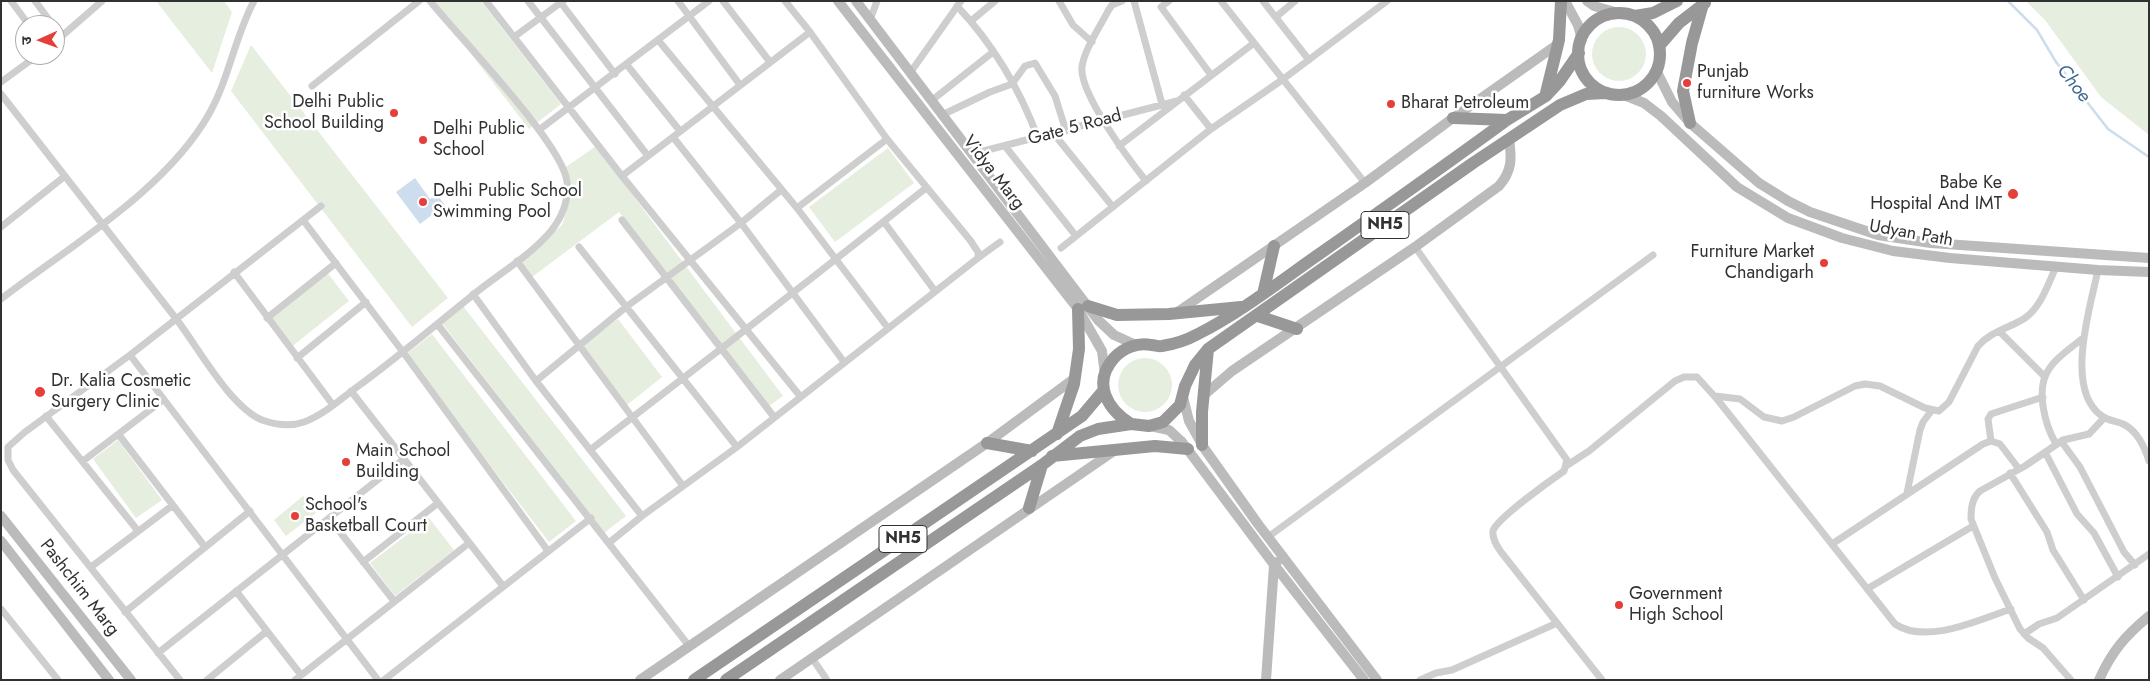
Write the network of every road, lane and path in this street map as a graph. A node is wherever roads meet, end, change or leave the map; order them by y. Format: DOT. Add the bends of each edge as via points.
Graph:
graph roads {
  1 [pos="11,1"];
  2 [pos="35,1"];
  3 [pos="102,1"];
  4 [pos="254,1"];
  5 [pos="419,1"];
  6 [pos="430,1"];
  7 [pos="486,1"];
  8 [pos="528,1"];
  9 [pos="678,1"];
  10 [pos="709,1"];
  11 [pos="723,1"];
  12 [pos="785,1"];
  13 [pos="838,1"];
  14 [pos="856,1"];
  15 [pos="877,1"];
  16 [pos="995,1"];
  17 [pos="1059,1"];
  18 [pos="1122,1"];
  19 [pos="1134,1"];
  20 [pos="1169,1"];
  21 [pos="1221,1"];
  22 [pos="1263,1"];
  23 [pos="1295,1"];
  24 [pos="1560,1"];
  25 [pos="1564,1"];
  26 [pos="1587,1"];
  27 [pos="1676,1"];
  28 [pos="562,2"];
  29 [pos="1383,2"];
  30 [pos="1110,3"];
  31 [pos="1705,3"];
  32 [pos="959,4"];
  33 [pos="1618,13"];
  34 [pos="22,15"];
  35 [pos="45,15"];
  36 [pos="690,16"];
  37 [pos="1634,16"];
  38 [pos="1276,17"];
  39 [pos="540,18"];
  40 [pos="870,20"];
  41 [pos="971,21"];
  42 [pos="810,32"];
  43 [pos="65,34"];
  44 [pos="514,37"];
  45 [pos="658,40"];
  46 [pos="1582,40"];
  47 [pos="1092,42"];
  48 [pos="1254,43"];
  49 [pos="1558,44"];
  50 [pos="1659,46"];
  51 [pos="993,52"];
  52 [pos="1579,53"];
  53 [pos="1309,60"];
  54 [pos="770,62"];
  55 [pos="24,65"];
  56 [pos="627,65"];
  57 [pos="1657,72"];
  58 [pos="615,74"];
  59 [pos="910,74"];
  60 [pos="1211,75"];
  61 [pos="1282,80"];
  62 [pos="1,82"];
  63 [pos="1012,84"];
  64 [pos="740,85"];
  65 [pos="312,86"];
  66 [pos="597,88"];
  67 [pos="1,94"];
  68 [pos="1606,94"];
  69 [pos="1184,95"];
  70 [pos="1624,95"];
  71 [pos="1546,96"];
  72 [pos="931,101"];
  73 [pos="1177,101"];
  74 [pos="1162,104"];
  75 [pos="714,105"];
  76 [pos="570,108"];
  77 [pos="942,115"];
  78 [pos="1453,118"];
  79 [pos="1507,120"];
  80 [pos="1104,121"];
  81 [pos="1690,123"];
  82 [pos="1211,129"];
  83 [pos="539,130"];
  84 [pos="680,131"];
  85 [pos="1066,131"];
  86 [pos="1054,134"];
  87 [pos="673,137"];
  88 [pos="1038,138"];
  89 [pos="887,139"];
  90 [pos="1509,139"];
  91 [pos="1005,146"];
  92 [pos="1119,146"];
  93 [pos="972,154"];
  94 [pos="648,156"];
  95 [pos="65,176"];
  96 [pos="622,176"];
  97 [pos="1146,181"];
  98 [pos="1366,183"];
  99 [pos="926,188"];
  100 [pos="781,190"];
  101 [pos="321,206"];
  102 [pos="1113,207"];
  103 [pos="797,208"];
  104 [pos="1,216"];
  105 [pos="303,220"];
  106 [pos="622,220"];
  107 [pos="884,222"];
  108 [pos="741,223"];
  109 [pos="101,224"];
  110 [pos="4,225"];
  111 [pos="1076,236"];
  112 [pos="1000,242"];
  113 [pos="1274,246"];
  114 [pos="578,247"];
  115 [pos="1060,248"];
  116 [pos="1415,248"];
  117 [pos="1652,255"];
  118 [pos="978,258"];
  119 [pos="2149,258"];
  120 [pos="517,261"];
  121 [pos="691,261"];
  122 [pos="835,261"];
  123 [pos="336,262"];
  124 [pos="2056,267"];
  125 [pos="2098,270"];
  126 [pos="234,272"];
  127 [pos="2149,272"];
  128 [pos="667,278"];
  129 [pos="935,291"];
  130 [pos="792,292"];
  131 [pos="473,294"];
  132 [pos="1263,294"];
  133 [pos="1,299"];
  134 [pos="366,302"];
  135 [pos="626,307"];
  136 [pos="1083,307"];
  137 [pos="1244,307"];
  138 [pos="1176,313"];
  139 [pos="1258,316"];
  140 [pos="176,318"];
  141 [pos="267,318"];
  142 [pos="438,325"];
  143 [pos="745,328"];
  144 [pos="888,328"];
  145 [pos="1297,329"];
  146 [pos="1999,330"];
  147 [pos="2084,337"];
  148 [pos="1136,345"];
  149 [pos="580,346"];
  150 [pos="720,348"];
  151 [pos="1208,349"];
  152 [pos="403,352"];
  153 [pos="130,354"];
  154 [pos="297,358"];
  155 [pos="844,362"];
  156 [pos="1500,368"];
  157 [pos="1105,375"];
  158 [pos="683,377"];
  159 [pos="2045,377"];
  160 [pos="1075,378"];
  161 [pos="536,380"];
  162 [pos="1104,390"];
  163 [pos="351,391"];
  164 [pos="1184,392"];
  165 [pos="1204,395"];
  166 [pos="800,396"];
  167 [pos="1715,396"];
  168 [pos="2043,397"];
  169 [pos="164,400"];
  170 [pos="333,405"];
  171 [pos="1932,410"];
  172 [pos="46,416"];
  173 [pos="633,417"];
  174 [pos="774,418"];
  175 [pos="2104,418"];
  176 [pos="1131,424"];
  177 [pos="1149,426"];
  178 [pos="1057,434"];
  179 [pos="119,435"];
  180 [pos="1991,441"];
  181 [pos="2058,443"];
  182 [pos="987,444"];
  183 [pos="1202,445"];
  184 [pos="737,447"];
  185 [pos="1188,449"];
  186 [pos="590,450"];
  187 [pos="1032,451"];
  188 [pos="1114,451"];
  189 [pos="2045,452"];
  190 [pos="404,459"];
  191 [pos="1047,460"];
  192 [pos="83,461"];
  193 [pos="2149,461"];
  194 [pos="1566,466"];
  195 [pos="2019,469"];
  196 [pos="2010,473"];
  197 [pos="683,486"];
  198 [pos="1907,493"];
  199 [pos="438,503"];
  200 [pos="173,505"];
  201 [pos="1029,508"];
  202 [pos="250,511"];
  203 [pos="1,516"];
  204 [pos="642,516"];
  205 [pos="329,518"];
  206 [pos="591,518"];
  207 [pos="1973,526"];
  208 [pos="138,531"];
  209 [pos="1268,537"];
  210 [pos="1,541"];
  211 [pos="610,542"];
  212 [pos="469,543"];
  213 [pos="1832,544"];
  214 [pos="205,546"];
  215 [pos="548,551"];
  216 [pos="283,554"];
  217 [pos="2149,554"];
  218 [pos="1283,557"];
  219 [pos="363,562"];
  220 [pos="1274,564"];
  221 [pos="2135,565"];
  222 [pos="91,567"];
  223 [pos="2118,577"];
  224 [pos="503,586"];
  225 [pos="1868,589"];
  226 [pos="236,591"];
  227 [pos="2084,600"];
  228 [pos="394,602"];
  229 [pos="1,608"];
  230 [pos="2011,609"];
  231 [pos="125,612"];
  232 [pos="2149,616"];
  233 [pos="1557,623"];
  234 [pos="267,631"];
  235 [pos="2024,634"];
  236 [pos="348,638"];
  237 [pos="689,646"];
  238 [pos="158,653"];
  239 [pos="812,658"];
  240 [pos="298,677"];
  241 [pos="58,680"];
  242 [pos="109,680"];
  243 [pos="131,680"];
  244 [pos="180,680"];
  245 [pos="207,680"];
  246 [pos="378,680"];
  247 [pos="384,680"];
  248 [pos="640,680"];
  249 [pos="694,680"];
  250 [pos="726,680"];
  251 [pos="780,680"];
  252 [pos="827,680"];
  253 [pos="1266,680"];
  254 [pos="1364,680"];
  255 [pos="1377,680"];
  256 [pos="1420,680"];
  257 [pos="1602,680"];
  258 [pos="2071,680"];
  259 [pos="2099,680"];
  1 -- 34 [label="street"];
  2 -- 35 [label="street"];
  3 -- 43 [label="street"];
  4 -- 109 [label="street" via="222,86 194,139 159,178"];
  5 -- 65 [label="street"];
  6 -- 83 [label="street"];
  7 -- 44 [label="street"];
  8 -- 39 [label="street"];
  9 -- 36 [label="street"];
  10 -- 36 [label="street"];
  11 -- 54 [label="street"];
  12 -- 42 [label="street"];
  13 -- 136 [label="main road, Vidya Marg"];
  14 -- 40 [label="main road, Vidya Marg"];
  15 -- 40 [label="street"];
  16 -- 41 [label="street"];
  17 -- 47 [label="street" via="1073,25"];
  18 -- 30 [label="street"];
  19 -- 74 [label="street"];
  20 -- 60 [label="street" via="1161,7"];
  21 -- 48 [label="street"];
  22 -- 38 [label="street"];
  23 -- 38 [label="street"];
  24 -- 49 [label="highway"];
  25 -- 46 [label="main road" via="1578,25"];
  26 -- 33 [label="main road"];
  27 -- 37 [label="highway" via="1653,13"];
  28 -- 39 [label="street"];
  28 -- 58 [label="street"];
  29 -- 53 [label="street"];
  30 -- 47 [label="street"];
  31 -- 50 [label="highway" via="1679,23"];
  31 -- 81 [label="highway" via="1692,44 1683,91"];
  32 -- 41 [label="street"];
  32 -- 59 [label="street"];
  33 -- 37 [label="highway"];
  33 -- 46 [label="highway, NH5" via="1599,18 1588,28"];
  36 -- 45 [label="street"];
  36 -- 64 [label="street"];
  37 -- 50 [label="highway" via="1654,32"];
  38 -- 53 [label="street"];
  39 -- 44 [label="street"];
  39 -- 66 [label="street"];
  40 -- 59 [label="main road, Vidya Marg"];
  41 -- 51 [label="street"];
  42 -- 54 [label="street"];
  42 -- 89 [label="street"];
  44 -- 76 [label="street"];
  45 -- 56 [label="street"];
  45 -- 75 [label="street"];
  46 -- 52 [label="highway, NH5"];
  47 -- 80 [label="street" via="1082,73"];
  48 -- 60 [label="street"];
  48 -- 61 [label="street"];
  49 -- 71 [label="highway"];
  49 -- 78 [label="main road"];
  50 -- 57 [label="highway"];
  51 -- 63 [label="street"];
  51 -- 72 [label="street"];
  52 -- 68 [label="highway, NH5" via="1580,66 1591,85"];
  52 -- 71 [label="highway, NH5 / NH5"];
  53 -- 61 [label="street"];
  54 -- 64 [label="street"];
  55 -- 62 [label="street"];
  56 -- 58 [label="street"];
  56 -- 84 [label="street"];
  57 -- 70 [label="highway, NH5" via="1638,91"];
  57 -- 81 [label="main road, Udyan Path" via="1672,102"];
  58 -- 66 [label="street"];
  59 -- 72 [label="main road, Vidya Marg"];
  60 -- 69 [label="street"];
  61 -- 82 [label="street"];
  61 -- 98 [label="street"];
  63 -- 77 [label="street"];
  63 -- 85 [label="street" via="1025,66 1035,64 1055,96"];
  63 -- 88 [label="street"];
  64 -- 75 [label="street"];
  66 -- 76 [label="street"];
  66 -- 94 [label="street"];
  67 -- 95 [label="street"];
  68 -- 70 [label="highway, NH5"];
  68 -- 90 [label="highway, NH5" via="1586,94 1560,105"];
  69 -- 73 [label="street"];
  69 -- 82 [label="street"];
  70 -- 124 [label="main road, Udyan Path" via="1655,111 1737,187 1788,218 1842,238 1893,251"];
  71 -- 79 [label="highway, NH5 / NH5"];
  72 -- 77 [label="main road, Vidya Marg"];
  73 -- 74 [label="street, Gate 5 Road"];
  73 -- 92 [label="street"];
  74 -- 80 [label="street, Gate 5 Road"];
  75 -- 84 [label="street"];
  75 -- 100 [label="street"];
  76 -- 83 [label="street"];
  76 -- 96 [label="street"];
  77 -- 93 [label="main road, Vidya Marg"];
  78 -- 79 [label="highway"];
  78 -- 98 [label="main road"];
  79 -- 132 [label="highway, NH5 / NH5"];
  80 -- 85 [label="street, Gate 5 Road"];
  80 -- 92 [label="street"];
  81 -- 119 [label="main road, Udyan Path" via="1759,183 1788,202 1878,235 1980,247"];
  82 -- 97 [label="street"];
  83 -- 120 [label="street" via="566,174 564,211 551,230"];
  84 -- 87 [label="street"];
  85 -- 86 [label="street, Gate 5 Road"];
  86 -- 88 [label="street, Gate 5 Road"];
  86 -- 102 [label="street"];
  87 -- 94 [label="street"];
  87 -- 108 [label="street"];
  88 -- 91 [label="street, Gate 5 Road"];
  89 -- 99 [label="street"];
  89 -- 103 [label="street"];
  90 -- 116 [label="main road" via="1511,167 1507,178"];
  90 -- 139 [label="highway, NH5"];
  91 -- 93 [label="street, Gate 5 Road"];
  91 -- 111 [label="street"];
  92 -- 97 [label="street"];
  93 -- 136 [label="main road, Vidya Marg"];
  94 -- 96 [label="street"];
  95 -- 109 [label="street"];
  95 -- 110 [label="street"];
  96 -- 121 [label="street"];
  97 -- 102 [label="street"];
  98 -- 113 [label="main road"];
  99 -- 107 [label="street"];
  99 -- 118 [label="street" via="970,240"];
  100 -- 103 [label="street"];
  100 -- 108 [label="street"];
  101 -- 105 [label="street"];
  102 -- 111 [label="street"];
  103 -- 122 [label="street"];
  104 -- 110 [label="street"];
  105 -- 123 [label="street"];
  105 -- 126 [label="street"];
  106 -- 128 [label="street"];
  107 -- 122 [label="street"];
  107 -- 129 [label="street"];
  108 -- 121 [label="street"];
  108 -- 130 [label="street"];
  109 -- 133 [label="street"];
  109 -- 140 [label="street"];
  111 -- 115 [label="street"];
  112 -- 118 [label="street"];
  113 -- 132 [label="highway"];
  113 -- 138 [label="main road"];
  114 -- 135 [label="street"];
  116 -- 145 [label="main road"];
  116 -- 156 [label="street"];
  117 -- 156 [label="street"];
  118 -- 129 [label="street"];
  120 -- 131 [label="street"];
  120 -- 149 [label="street"];
  121 -- 128 [label="street"];
  121 -- 143 [label="street"];
  122 -- 130 [label="street"];
  122 -- 144 [label="street"];
  123 -- 134 [label="street"];
  123 -- 141 [label="street"];
  124 -- 125 [label="main road, Udyan Path"];
  124 -- 146 [label="street" via="2035,310"];
  125 -- 127 [label="main road, Udyan Path"];
  125 -- 147 [label="street"];
  126 -- 140 [label="street"];
  126 -- 141 [label="street"];
  128 -- 135 [label="street"];
  128 -- 150 [label="street"];
  129 -- 144 [label="street"];
  130 -- 143 [label="street"];
  130 -- 155 [label="street"];
  131 -- 142 [label="street"];
  131 -- 161 [label="street"];
  132 -- 137 [label="highway, NH5 / NH5"];
  134 -- 152 [label="street"];
  134 -- 154 [label="street"];
  135 -- 149 [label="street"];
  135 -- 158 [label="street"];
  136 -- 138 [label="highway" via="1117,315"];
  136 -- 148 [label="main road, Vidya Marg" via="1114,335"];
  136 -- 157 [label="main road, Vidya Marg" via="1102,351"];
  136 -- 160 [label="highway"];
  137 -- 138 [label="highway"];
  137 -- 148 [label="highway, NH5 / NH5" via="1178,343 1160,347"];
  139 -- 145 [label="highway"];
  139 -- 151 [label="highway, NH5"];
  140 -- 153 [label="street"];
  140 -- 170 [label="street" via="233,398 247,412 289,426 306,421"];
  141 -- 154 [label="street"];
  142 -- 152 [label="street"];
  142 -- 206 [label="street"];
  143 -- 150 [label="street"];
  143 -- 166 [label="street"];
  144 -- 155 [label="street"];
  145 -- 165 [label="main road" via="1232,371"];
  146 -- 159 [label="street"];
  146 -- 171 [label="street" via="1978,346 1949,402 1939,411"];
  147 -- 159 [label="street" via="2049,368"];
  147 -- 175 [label="street" via="2084,386 2090,403"];
  148 -- 157 [label="highway" via="1113,359"];
  149 -- 161 [label="street"];
  149 -- 173 [label="street"];
  150 -- 158 [label="street"];
  150 -- 174 [label="street"];
  151 -- 164 [label="highway, NH5" via="1195,365"];
  151 -- 165 [label="highway"];
  152 -- 163 [label="street"];
  152 -- 215 [label="street"];
  153 -- 169 [label="street"];
  153 -- 172 [label="street"];
  154 -- 170 [label="street"];
  155 -- 166 [label="street"];
  156 -- 194 [label="street" via="1564,454"];
  156 -- 209 [label="street"];
  157 -- 162 [label="highway"];
  158 -- 173 [label="street"];
  158 -- 184 [label="street"];
  159 -- 168 [label="street"];
  160 -- 178 [label="highway"];
  160 -- 182 [label="main road"];
  161 -- 186 [label="street"];
  162 -- 176 [label="highway" via="1116,415"];
  162 -- 178 [label="highway, NH5" via="1082,416"];
  163 -- 170 [label="street"];
  163 -- 190 [label="street"];
  164 -- 177 [label="highway, NH5" via="1177,410 1163,422"];
  164 -- 183 [label="main road" via="1189,421"];
  165 -- 183 [label="highway"];
  166 -- 174 [label="street"];
  167 -- 171 [label="street" via="1740,400 1764,417 1782,421 1854,386 1872,384"];
  167 -- 194 [label="street" via="1697,377 1684,377"];
  167 -- 213 [label="street"];
  168 -- 180 [label="street" via="1991,414 1988,419"];
  168 -- 181 [label="street" via="2047,424"];
  169 -- 179 [label="street"];
  169 -- 202 [label="street"];
  171 -- 198 [label="street" via="1920,430"];
  172 -- 192 [label="street"];
  172 -- 222 [label="street" via="10,444 8,460"];
  173 -- 186 [label="street"];
  173 -- 197 [label="street"];
  174 -- 184 [label="street"];
  175 -- 181 [label="street" via="2089,434"];
  175 -- 193 [label="street" via="2130,429 2142,443"];
  176 -- 177 [label="highway, NH5"];
  176 -- 191 [label="highway, NH5" via="1098,429 1080,436"];
  177 -- 185 [label="main road" via="1169,430"];
  178 -- 187 [label="highway, NH5"];
  179 -- 192 [label="street"];
  179 -- 200 [label="street"];
  180 -- 195 [label="street" via="2000,444"];
  180 -- 198 [label="street" via="1974,448"];
  181 -- 189 [label="street"];
  181 -- 221 [label="street" via="2080,467 2124,552"];
  182 -- 187 [label="highway"];
  182 -- 237 [label="main road"];
  183 -- 209 [label="main road"];
  184 -- 197 [label="street"];
  185 -- 188 [label="highway" via="1155,446"];
  185 -- 220 [label="main road"];
  186 -- 204 [label="street"];
  187 -- 249 [label="highway, NH5"];
  188 -- 191 [label="highway"];
  188 -- 201 [label="main road"];
  189 -- 195 [label="street"];
  189 -- 223 [label="street" via="2078,514 2094,532"];
  190 -- 199 [label="street"];
  190 -- 205 [label="street"];
  191 -- 201 [label="highway"];
  191 -- 250 [label="highway, NH5"];
  192 -- 208 [label="street"];
  194 -- 233 [label="street" via="1564,471 1499,522 1493,533 1496,545"];
  195 -- 196 [label="street"];
  196 -- 207 [label="street" via="1976,495 1971,510"];
  196 -- 227 [label="street"];
  197 -- 204 [label="street"];
  198 -- 213 [label="street"];
  199 -- 212 [label="street"];
  199 -- 219 [label="street"];
  200 -- 208 [label="street"];
  200 -- 214 [label="street"];
  201 -- 239 [label="main road"];
  202 -- 214 [label="street"];
  202 -- 216 [label="street"];
  203 -- 243 [label="main road, Pashchim Marg"];
  204 -- 211 [label="street"];
  205 -- 216 [label="street"];
  205 -- 219 [label="street"];
  206 -- 211 [label="street"];
  206 -- 215 [label="street"];
  207 -- 225 [label="street"];
  207 -- 230 [label="street"];
  208 -- 222 [label="street"];
  209 -- 218 [label="main road"];
  210 -- 242 [label="main road, Pashchim Marg"];
  211 -- 237 [label="street"];
  212 -- 224 [label="street"];
  212 -- 228 [label="street"];
  213 -- 225 [label="street"];
  214 -- 231 [label="street"];
  215 -- 224 [label="street"];
  216 -- 226 [label="street"];
  216 -- 236 [label="street"];
  217 -- 221 [label="street"];
  218 -- 220 [label="main road"];
  218 -- 255 [label="main road"];
  219 -- 228 [label="street"];
  220 -- 253 [label="main road"];
  220 -- 254 [label="main road"];
  221 -- 223 [label="street"];
  222 -- 231 [label="street"];
  223 -- 227 [label="street"];
  224 -- 247 [label="street"];
  225 -- 230 [label="street" via="1895,624 1915,632 1954,628"];
  226 -- 234 [label="street"];
  226 -- 238 [label="street"];
  227 -- 235 [label="street"];
  228 -- 236 [label="street"];
  229 -- 241 [label="street"];
  230 -- 235 [label="street"];
  231 -- 238 [label="street"];
  232 -- 259 [label="main road" via="2119,644"];
  233 -- 256 [label="street" via="1452,670"];
  233 -- 257 [label="street"];
  234 -- 240 [label="street"];
  234 -- 245 [label="street"];
  235 -- 258 [label="street" via="2043,648"];
  236 -- 240 [label="street"];
  236 -- 246 [label="street"];
  237 -- 248 [label="main road"];
  238 -- 244 [label="street"];
  239 -- 251 [label="main road"];
  239 -- 252 [label="street"];
}
